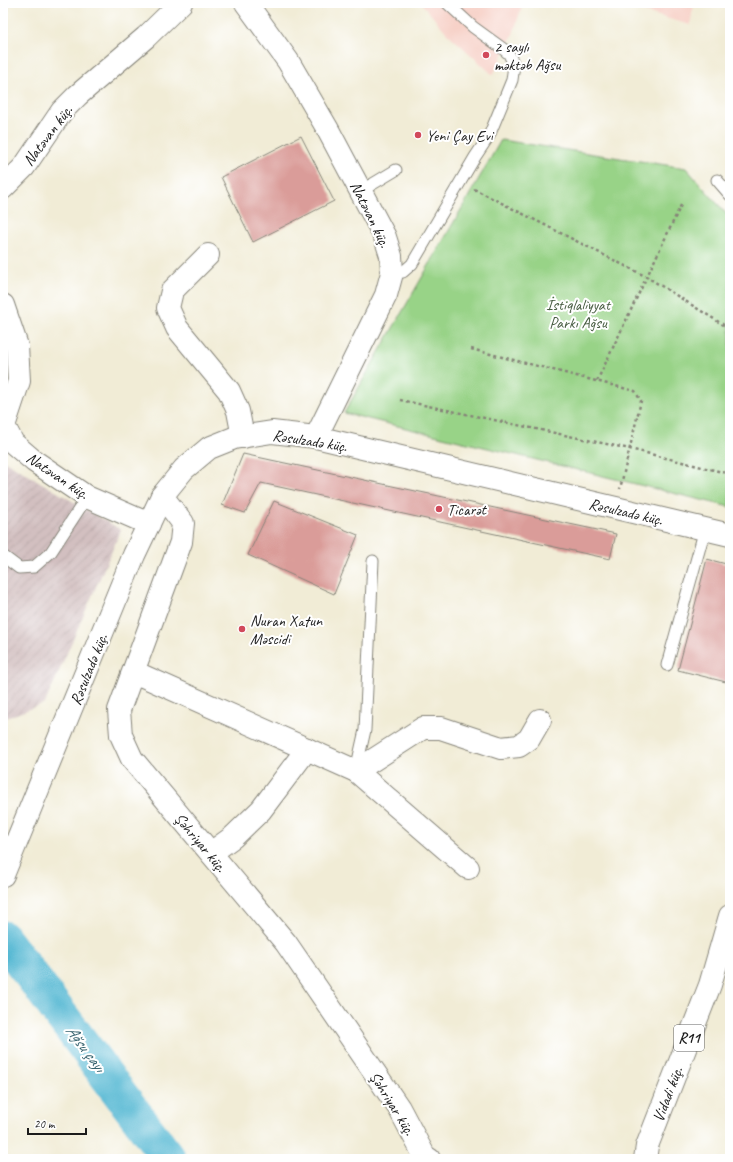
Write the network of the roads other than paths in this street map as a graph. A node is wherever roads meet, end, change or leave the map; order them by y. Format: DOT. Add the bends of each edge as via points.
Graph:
graph roads {
  1 [pos="181,3"];
  2 [pos="246,3"];
  3 [pos="447,3"];
  4 [pos="396,170"];
  5 [pos="717,180"];
  6 [pos="3,188"];
  7 [pos="361,191"];
  8 [pos="730,195"];
  9 [pos="208,255"];
  10 [pos="392,274"];
  11 [pos="3,305"];
  12 [pos="4,426"];
  13 [pos="243,437"];
  14 [pos="316,437"];
  15 [pos="162,496"];
  16 [pos="87,497"];
  17 [pos="149,524"];
  18 [pos="705,529"];
  19 [pos="730,535"];
  20 [pos="3,556"];
  21 [pos="373,561"];
  22 [pos="667,665"];
  23 [pos="134,672"];
  24 [pos="540,720"];
  25 [pos="307,749"];
  26 [pos="356,771"];
  27 [pos="211,853"];
  28 [pos="468,868"];
  29 [pos="3,875"];
  30 [pos="730,916"];
  31 [pos="429,1159"];
  32 [pos="645,1159"];
  1 -- 6 [label="street, Natəvan küç." via="62,111 24,167"];
  2 -- 7 [label="street, Natəvan küç." via="288,61"];
  3 -- 10 [label="lane" via="473,27 509,54 514,65 512,80 489,136 412,264 403,272"];
  4 -- 7 [label="lane"];
  5 -- 8 [label="lane"];
  7 -- 10 [label="street, Natəvan küç." via="385,237 391,256"];
  9 -- 13 [label="street" via="172,291 168,308 177,328 229,391 238,410"];
  10 -- 14 [label="street, Natəvan küç." via="386,295"];
  11 -- 12 [label="street, Natəvan küç." via="17,346 19,381"];
  12 -- 16 [label="street, Natəvan küç." via="13,443 34,461"];
  13 -- 14 [label="street, Rəsulzadə küç." via="272,432"];
  13 -- 15 [label="street, Rəsulzadə küç." via="209,448 184,469"];
  14 -- 18 [label="street, Rəsulzadə küç."];
  15 -- 17 [label="street, Rəsulzadə küç."];
  15 -- 23 [label="street, Şəhriyar küç." via="183,523 182,542"];
  16 -- 17 [label="street, Natəvan küç."];
  16 -- 20 [label="lane" via="51,552 34,567 19,568"];
  17 -- 29 [label="street, Rəsulzadə küç."];
  18 -- 19 [label="street, Rəsulzadə küç."];
  18 -- 22 [label="lane"];
  21 -- 26 [label="lane" via="365,730"];
  23 -- 25 [label="street"];
  23 -- 27 [label="street, Şəhriyar küç." via="119,710 121,735 132,759"];
  24 -- 26 [label="street" via="529,739 519,746 501,748 441,728 423,728"];
  25 -- 26 [label="street"];
  25 -- 27 [label="street" via="261,810 233,837"];
  26 -- 28 [label="street"];
  27 -- 31 [label="street, Şəhriyar küç." via="286,943 399,1108 425,1157"];
  30 -- 32 [label="street, Vidadi küç. / R11" via="710,985 647,1146"];
}
